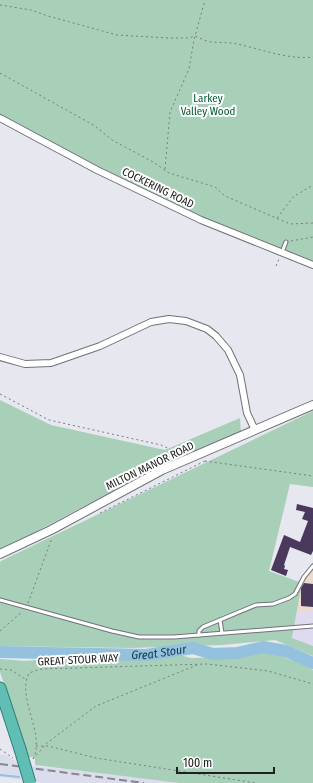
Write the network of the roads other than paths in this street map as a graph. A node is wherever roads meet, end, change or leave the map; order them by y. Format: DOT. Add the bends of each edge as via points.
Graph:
graph roads {
  1 [pos="0,118"];
  2 [pos="286,242"];
  3 [pos="281,253"];
  4 [pos="313,265"];
  5 [pos="0,357"];
  6 [pos="313,405"];
  7 [pos="255,430"];
  8 [pos="0,554"];
  9 [pos="313,566"];
  10 [pos="0,601"];
  11 [pos="220,620"];
  12 [pos="313,626"];
  13 [pos="222,633"];
  14 [pos="199,635"];
  15 [pos="0,688"];
  16 [pos="30,783"];
  1 -- 3 [label="street, COCKERING ROAD" via="201,220"];
  2 -- 3 [label="lane"];
  3 -- 4 [label="street, COCKERING ROAD"];
  5 -- 7 [label="street" via="25,364 51,363 100,346 151,322 186,320 207,329 228,350 240,375 247,413"];
  6 -- 7 [label="street, MILTON MANOR ROAD"];
  7 -- 8 [label="street, MILTON MANOR ROAD" via="188,458"];
  9 -- 11 [label="lane" via="295,594 289,598 277,603 256,604"];
  10 -- 14 [label="lane" via="139,637"];
  11 -- 13 [label="lane"];
  11 -- 14 [label="lane" via="203,627"];
  12 -- 13 [label="lane"];
  13 -- 14 [label="lane"];
  15 -- 16 [label="highway, bridge"];
}
